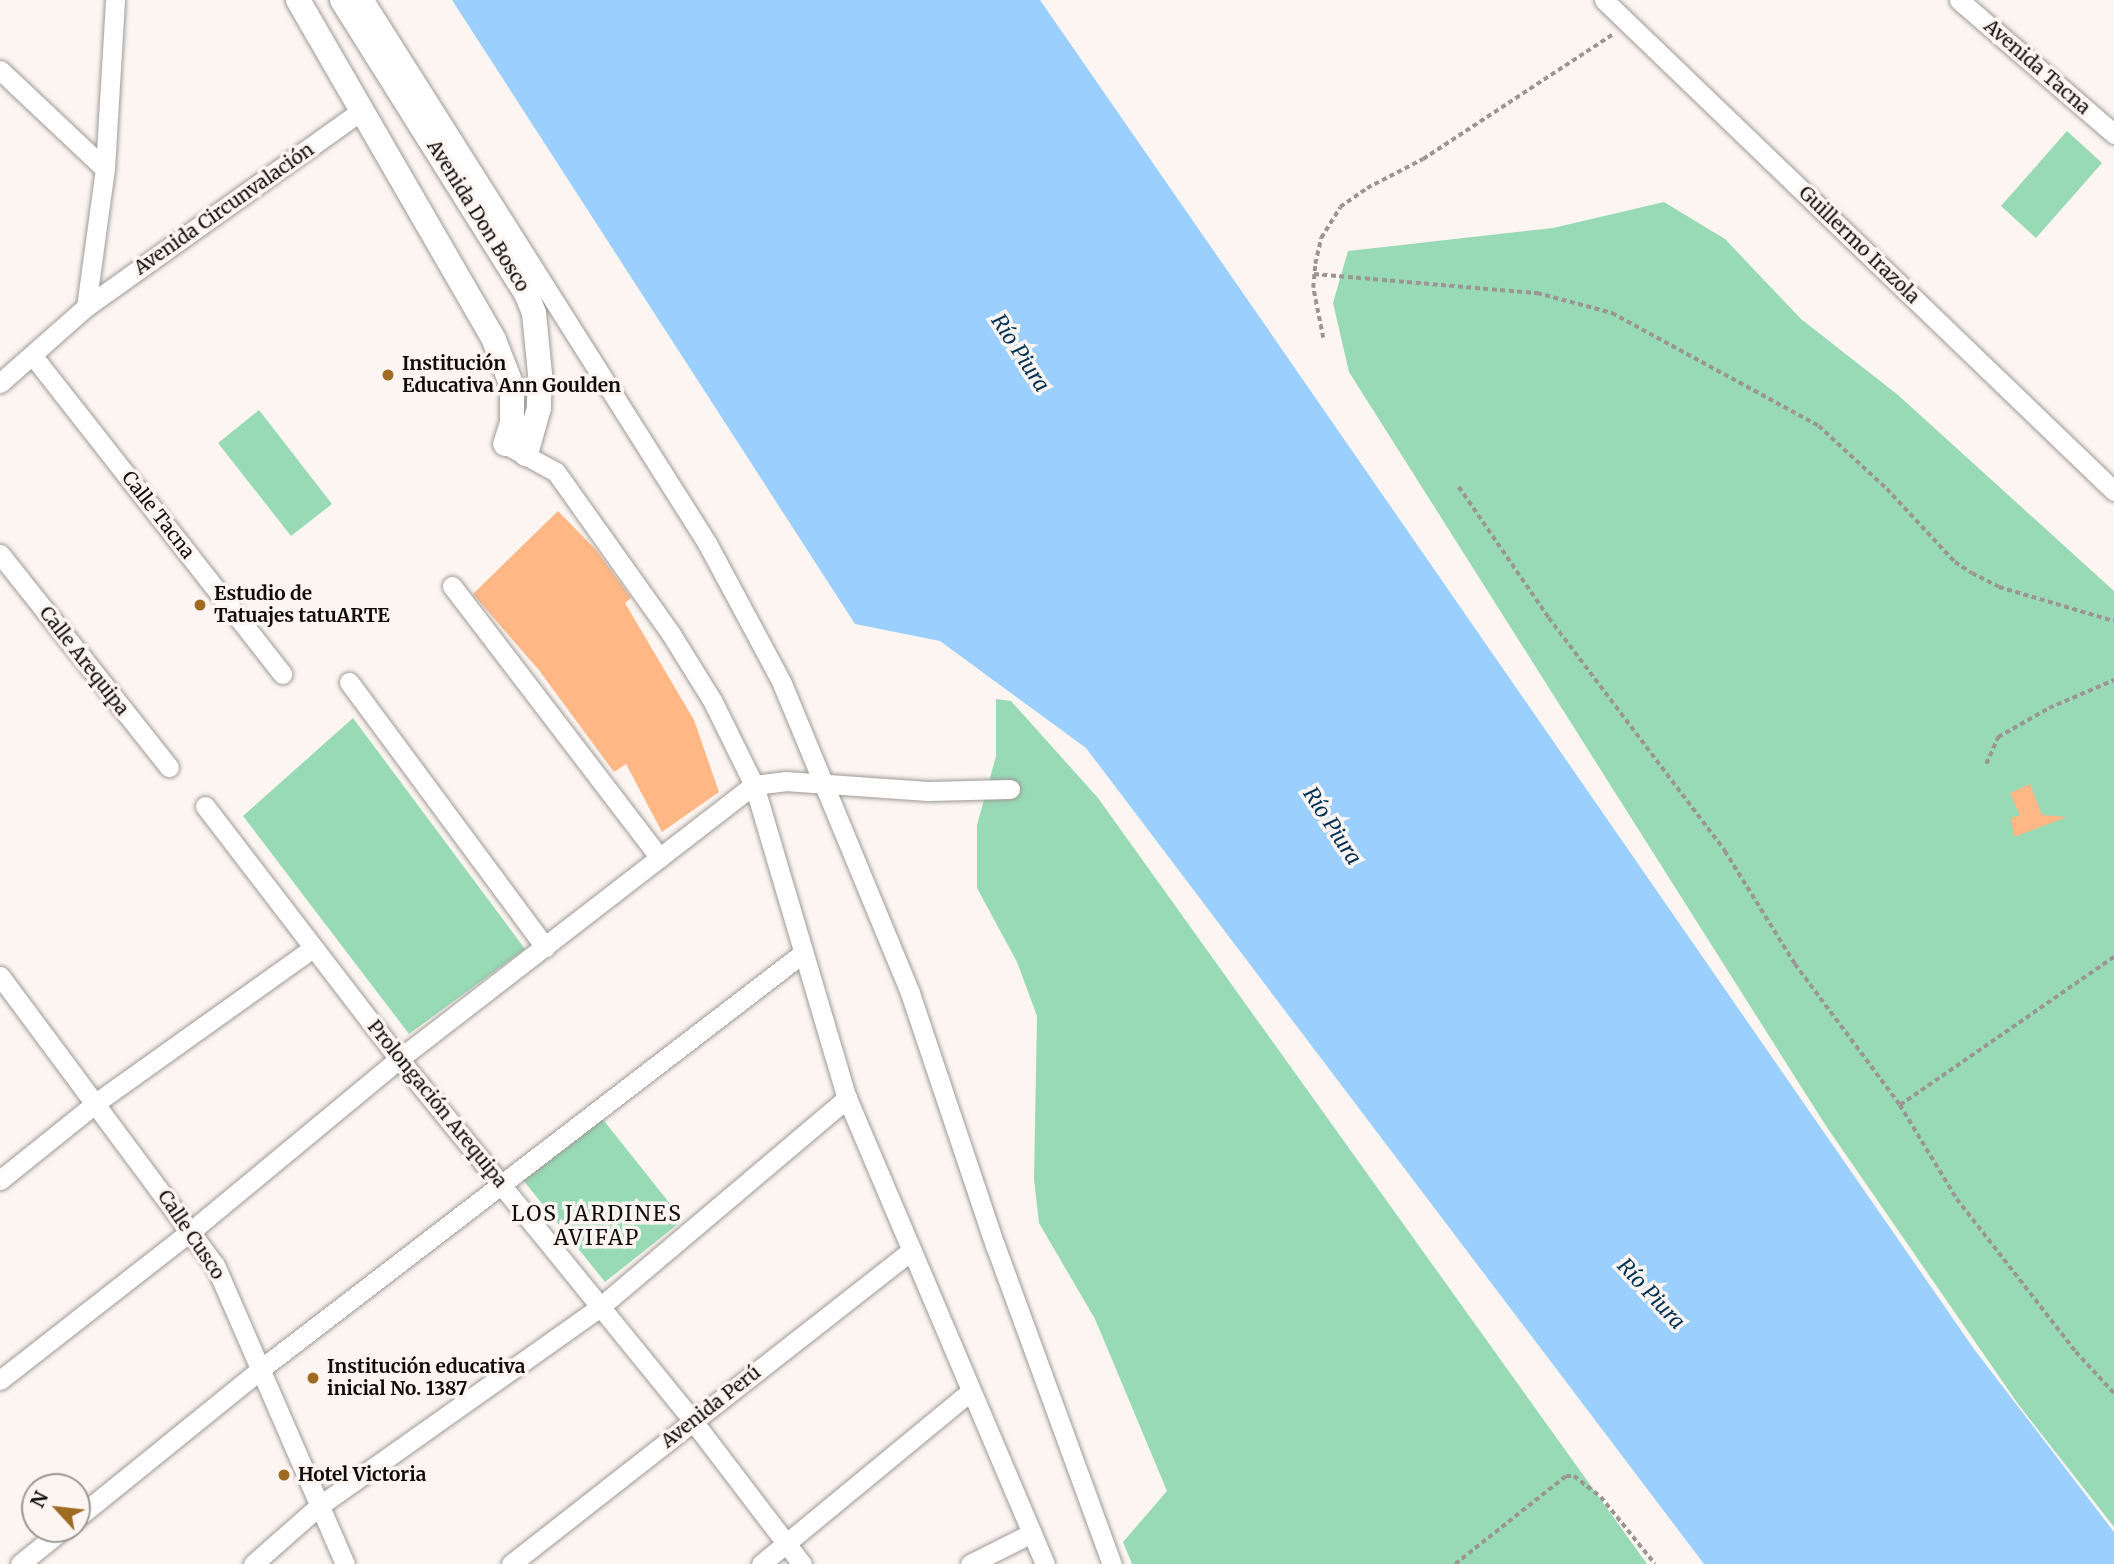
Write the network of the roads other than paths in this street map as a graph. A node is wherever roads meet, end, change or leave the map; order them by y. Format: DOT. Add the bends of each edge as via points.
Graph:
graph roads {
  1 [pos="115,0"];
  2 [pos="298,0"];
  3 [pos="342,0"];
  4 [pos="364,0"];
  5 [pos="1604,0"];
  6 [pos="1959,0"];
  7 [pos="0,70"];
  8 [pos="361,111"];
  9 [pos="2114,134"];
  10 [pos="104,169"];
  11 [pos="86,307"];
  12 [pos="33,356"];
  13 [pos="0,383"];
  14 [pos="515,449"];
  15 [pos="2114,492"];
  16 [pos="0,554"];
  17 [pos="452,586"];
  18 [pos="282,674"];
  19 [pos="349,682"];
  20 [pos="169,767"];
  21 [pos="827,784"];
  22 [pos="754,785"];
  23 [pos="1010,789"];
  24 [pos="205,806"];
  25 [pos="660,858"];
  26 [pos="545,947"];
  27 [pos="313,948"];
  28 [pos="803,953"];
  29 [pos="0,976"];
  30 [pos="399,1059"];
  31 [pos="847,1098"];
  32 [pos="97,1102"];
  33 [pos="0,1180"];
  34 [pos="500,1183"];
  35 [pos="191,1231"];
  36 [pos="912,1250"];
  37 [pos="600,1307"];
  38 [pos="262,1368"];
  39 [pos="0,1380"];
  40 [pos="971,1391"];
  41 [pos="693,1421"];
  42 [pos="319,1506"];
  43 [pos="91,1507"];
  44 [pos="1032,1533"];
  45 [pos="46,1543"];
  46 [pos="786,1544"];
  47 [pos="20,1564"];
  48 [pos="253,1564"];
  49 [pos="345,1564"];
  50 [pos="510,1564"];
  51 [pos="761,1564"];
  52 [pos="802,1564"];
  53 [pos="970,1564"];
  54 [pos="1045,1564"];
  55 [pos="1111,1564"];
  1 -- 10 [label="street"];
  2 -- 8 [label="main road"];
  3 -- 14 [label="main road, Avenida Don Bosco" via="526,293 534,313 539,408"];
  4 -- 21 [label="street" via="707,543 780,681"];
  5 -- 15 [label="street, Guillermo Irazola"];
  6 -- 9 [label="street, Avenida Tacna"];
  7 -- 10 [label="street"];
  8 -- 11 [label="street, Avenida Circunvalación"];
  8 -- 14 [label="main road" via="507,369"];
  10 -- 11 [label="street"];
  11 -- 12 [label="street, Avenida Circunvalación"];
  12 -- 13 [label="street, Avenida Circunvalación"];
  12 -- 18 [label="street, Calle Tacna"];
  14 -- 22 [label="street" via="556,472 671,634 712,700"];
  16 -- 20 [label="street, Calle Arequipa"];
  17 -- 25 [label="street"];
  19 -- 26 [label="street"];
  21 -- 22 [label="street" via="785,781"];
  21 -- 23 [label="street" via="928,791"];
  21 -- 55 [label="street" via="910,993"];
  22 -- 25 [label="street"];
  22 -- 28 [label="street"];
  24 -- 27 [label="street, Prolongación Arequipa"];
  25 -- 26 [label="street"];
  26 -- 30 [label="street"];
  27 -- 30 [label="street, Prolongación Arequipa"];
  27 -- 32 [label="street"];
  28 -- 31 [label="street"];
  28 -- 34 [label="street"];
  29 -- 32 [label="street, Calle Cusco"];
  30 -- 34 [label="street, Prolongación Arequipa"];
  30 -- 35 [label="street"];
  31 -- 36 [label="street"];
  31 -- 37 [label="street"];
  32 -- 33 [label="street"];
  32 -- 35 [label="street, Calle Cusco"];
  34 -- 37 [label="street, Prolongación Arequipa"];
  34 -- 38 [label="street"];
  35 -- 38 [label="street, Calle Cusco" via="215,1265"];
  35 -- 39 [label="street"];
  36 -- 40 [label="street"];
  36 -- 41 [label="street, Avenida Perú"];
  37 -- 41 [label="street, Prolongación Arequipa"];
  37 -- 42 [label="street"];
  38 -- 42 [label="street, Calle Cusco"];
  38 -- 43 [label="street"];
  40 -- 44 [label="street"];
  40 -- 46 [label="street"];
  41 -- 46 [label="street, Prolongación Arequipa"];
  41 -- 50 [label="street, Avenida Perú"];
  42 -- 48 [label="street"];
  42 -- 49 [label="street, Calle Cusco"];
  44 -- 53 [label="street"];
  44 -- 54 [label="street"];
  45 -- 47 [label="street"];
  46 -- 51 [label="street"];
  46 -- 52 [label="street, Prolongación Arequipa"];
}
